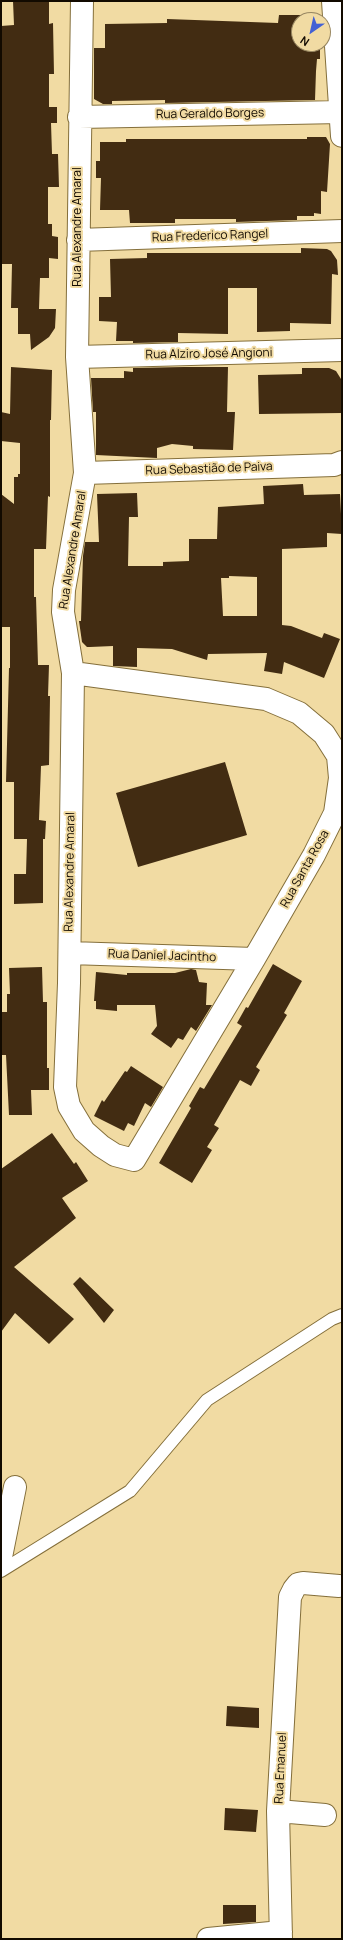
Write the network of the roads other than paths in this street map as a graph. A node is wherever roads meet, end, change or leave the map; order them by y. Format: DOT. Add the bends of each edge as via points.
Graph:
graph roads {
  1 [pos="82,1"];
  2 [pos="333,1"];
  3 [pos="340,112"];
  4 [pos="79,117"];
  5 [pos="342,136"];
  6 [pos="342,231"];
  7 [pos="78,240"];
  8 [pos="342,350"];
  9 [pos="77,357"];
  10 [pos="338,464"];
  11 [pos="85,473"];
  12 [pos="73,673"];
  13 [pos="70,953"];
  14 [pos="254,959"];
  15 [pos="134,1160"];
  16 [pos="342,1315"];
  17 [pos="15,1487"];
  18 [pos="1,1557"];
  19 [pos="1,1571"];
  20 [pos="339,1586"];
  21 [pos="278,1811"];
  22 [pos="325,1814"];
  23 [pos="281,1936"];
  24 [pos="208,1939"];
  1 -- 4 [label="street, Rua Alexandre Amaral"];
  2 -- 3 [label="street"];
  3 -- 4 [label="street, Rua Geraldo Borges"];
  3 -- 5 [label="street"];
  4 -- 7 [label="street, Rua Alexandre Amaral"];
  6 -- 7 [label="street, Rua Frederico Rangel"];
  7 -- 9 [label="street, Rua Alexandre Amaral"];
  8 -- 9 [label="street, Rua Alziro José Angioni"];
  9 -- 11 [label="street, Rua Alexandre Amaral"];
  10 -- 11 [label="street, Rua Sebastião de Paiva"];
  11 -- 12 [label="street, Rua Alexandre Amaral" via="64,590 63,612"];
  12 -- 13 [label="street, Rua Alexandre Amaral"];
  12 -- 14 [label="street, Rua Santa Rosa" via="266,699 299,713 324,734 338,756 340,778 335,813 314,855"];
  13 -- 14 [label="street, Rua Daniel Jacintho"];
  13 -- 15 [label="street, Rua Alexandre Amaral" via="65,1086 69,1106 84,1131 101,1146 115,1155"];
  14 -- 15 [label="street, Rua Santa Rosa"];
  16 -- 19 [label="lane" via="207,1400 130,1491"];
  17 -- 18 [label="street"];
  20 -- 21 [label="street, Rua Emanuel" via="302,1583 298,1584 290,1597"];
  21 -- 22 [label="street"];
  21 -- 23 [label="street, Rua Emanuel"];
  23 -- 24 [label="street"];
}
